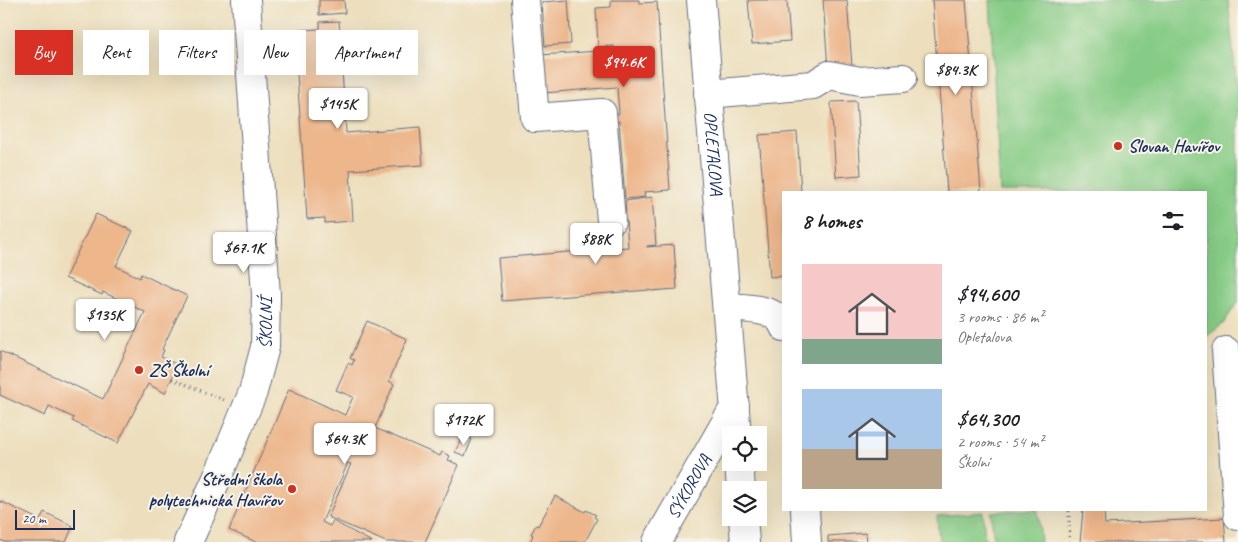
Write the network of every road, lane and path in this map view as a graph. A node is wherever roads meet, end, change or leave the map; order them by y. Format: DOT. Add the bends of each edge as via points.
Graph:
graph roads {
  1 [pos="246,0"];
  2 [pos="525,0"];
  3 [pos="701,0"];
  4 [pos="903,78"];
  5 [pos="708,94"];
  6 [pos="611,220"];
  7 [pos="728,307"];
  8 [pos="782,321"];
  9 [pos="1223,352"];
  10 [pos="172,379"];
  11 [pos="736,406"];
  12 [pos="246,409"];
  13 [pos="737,426"];
  14 [pos="805,511"];
  15 [pos="1069,511"];
  16 [pos="1238,516"];
  17 [pos="744,526"];
  18 [pos="188,542"];
  19 [pos="657,542"];
  20 [pos="745,542"];
  21 [pos="807,542"];
  22 [pos="1069,542"];
  1 -- 12 [label="street, ŠKOLNÍ" via="266,295 265,347"];
  2 -- 6 [label="street" via="535,118 602,113"];
  3 -- 5 [label="street, OPLETALOVA"];
  4 -- 5 [label="street" via="860,81 829,75 813,85"];
  5 -- 7 [label="street, OPLETALOVA"];
  7 -- 8 [label="street" via="767,312"];
  7 -- 11 [label="street, OPLETALOVA"];
  9 -- 16 [label="street"];
  10 -- 12 [label="path"];
  11 -- 13 [label="street, OPLETALOVA"];
  11 -- 19 [label="street, SÝKOROVA"];
  12 -- 18 [label="street, ŠKOLNÍ"];
  14 -- 21 [label="street"];
  15 -- 22 [label="path"];
  17 -- 20 [label="street"];
}
